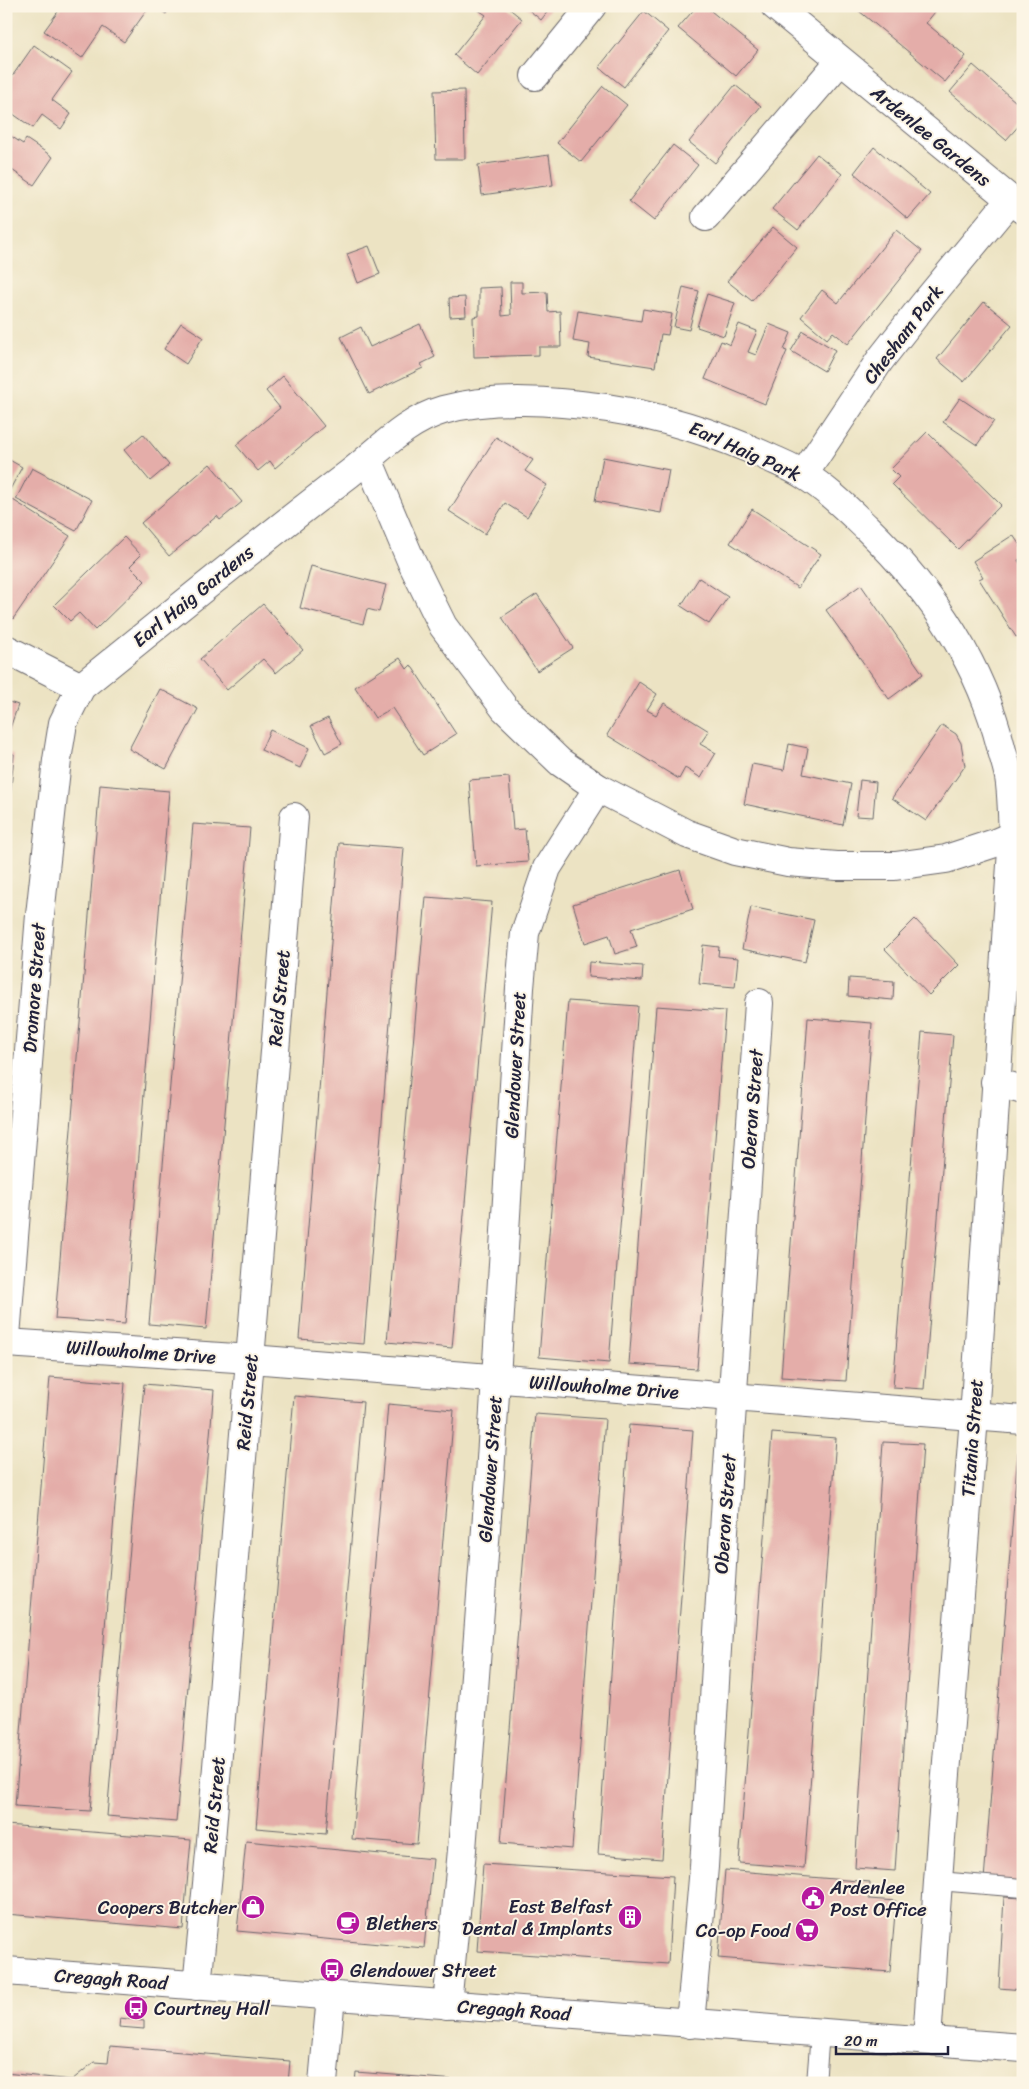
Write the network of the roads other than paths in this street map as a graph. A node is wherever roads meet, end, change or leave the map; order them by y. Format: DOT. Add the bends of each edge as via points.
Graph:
graph roads {
  1 [pos="592,6"];
  2 [pos="775,6"];
  3 [pos="840,61"];
  4 [pos="535,76"];
  5 [pos="1016,205"];
  6 [pos="706,217"];
  7 [pos="368,459"];
  8 [pos="804,474"];
  9 [pos="6,649"];
  10 [pos="81,687"];
  11 [pos="57,760"];
  12 [pos="598,788"];
  13 [pos="294,817"];
  14 [pos="1018,833"];
  15 [pos="759,1003"];
  16 [pos="995,1082"];
  17 [pos="1023,1090"];
  18 [pos="6,1336"];
  19 [pos="6,1343"];
  20 [pos="251,1359"];
  21 [pos="496,1379"];
  22 [pos="733,1397"];
  23 [pos="974,1417"];
  24 [pos="1023,1420"];
  25 [pos="938,1881"];
  26 [pos="1023,1888"];
  27 [pos="6,1971"];
  28 [pos="197,1986"];
  29 [pos="331,1996"];
  30 [pos="447,2005"];
  31 [pos="690,2024"];
  32 [pos="820,2033"];
  33 [pos="927,2040"];
  34 [pos="1023,2048"];
  35 [pos="323,2083"];
  36 [pos="816,2083"];
  1 -- 4 [label="street"];
  2 -- 3 [label="street, Ardenlee Gardens"];
  3 -- 5 [label="street, Ardenlee Gardens"];
  3 -- 6 [label="street"];
  5 -- 8 [label="street, Chesham Park" via="924,304 880,360"];
  7 -- 8 [label="street, Earl Haig Park" via="403,428 442,410 535,401 638,413 675,421 712,433"];
  7 -- 10 [label="street, Earl Haig Gardens"];
  7 -- 12 [label="street" via="443,626 506,709 560,762"];
  8 -- 14 [label="street, Earl Haig Park" via="897,557 944,616 989,706 1010,782"];
  9 -- 10 [label="street"];
  10 -- 11 [label="street, Earl Haig Gardens" via="63,723"];
  11 -- 18 [label="street, Dromore Street" via="40,915"];
  12 -- 14 [label="street" via="687,834 735,851 788,862 836,866 946,859 995,844"];
  12 -- 21 [label="street, Glendower Street" via="547,868 525,933"];
  13 -- 20 [label="street, Reid Street"];
  14 -- 16 [label="street, Titania Street"];
  15 -- 22 [label="street, Oberon Street"];
  16 -- 17 [label="street"];
  16 -- 23 [label="street, Titania Street"];
  19 -- 20 [label="street, Willowholme Drive"];
  20 -- 21 [label="street, Willowholme Drive"];
  20 -- 28 [label="street, Reid Street"];
  21 -- 22 [label="street, Willowholme Drive"];
  21 -- 30 [label="street, Glendower Street" via="462,1850"];
  22 -- 23 [label="street, Willowholme Drive"];
  22 -- 31 [label="street, Oberon Street" via="704,1867"];
  23 -- 24 [label="street, Willowholme Drive"];
  23 -- 25 [label="street, Titania Street"];
  25 -- 26 [label="lane"];
  25 -- 33 [label="street, Titania Street"];
  27 -- 28 [label="street, Cregagh Road"];
  28 -- 29 [label="street, Cregagh Road"];
  29 -- 30 [label="street, Cregagh Road"];
  29 -- 35 [label="street"];
  30 -- 31 [label="street, Cregagh Road"];
  31 -- 32 [label="street, Cregagh Road"];
  32 -- 33 [label="street, Cregagh Road"];
  32 -- 36 [label="lane"];
  33 -- 34 [label="street, Cregagh Road"];
}
